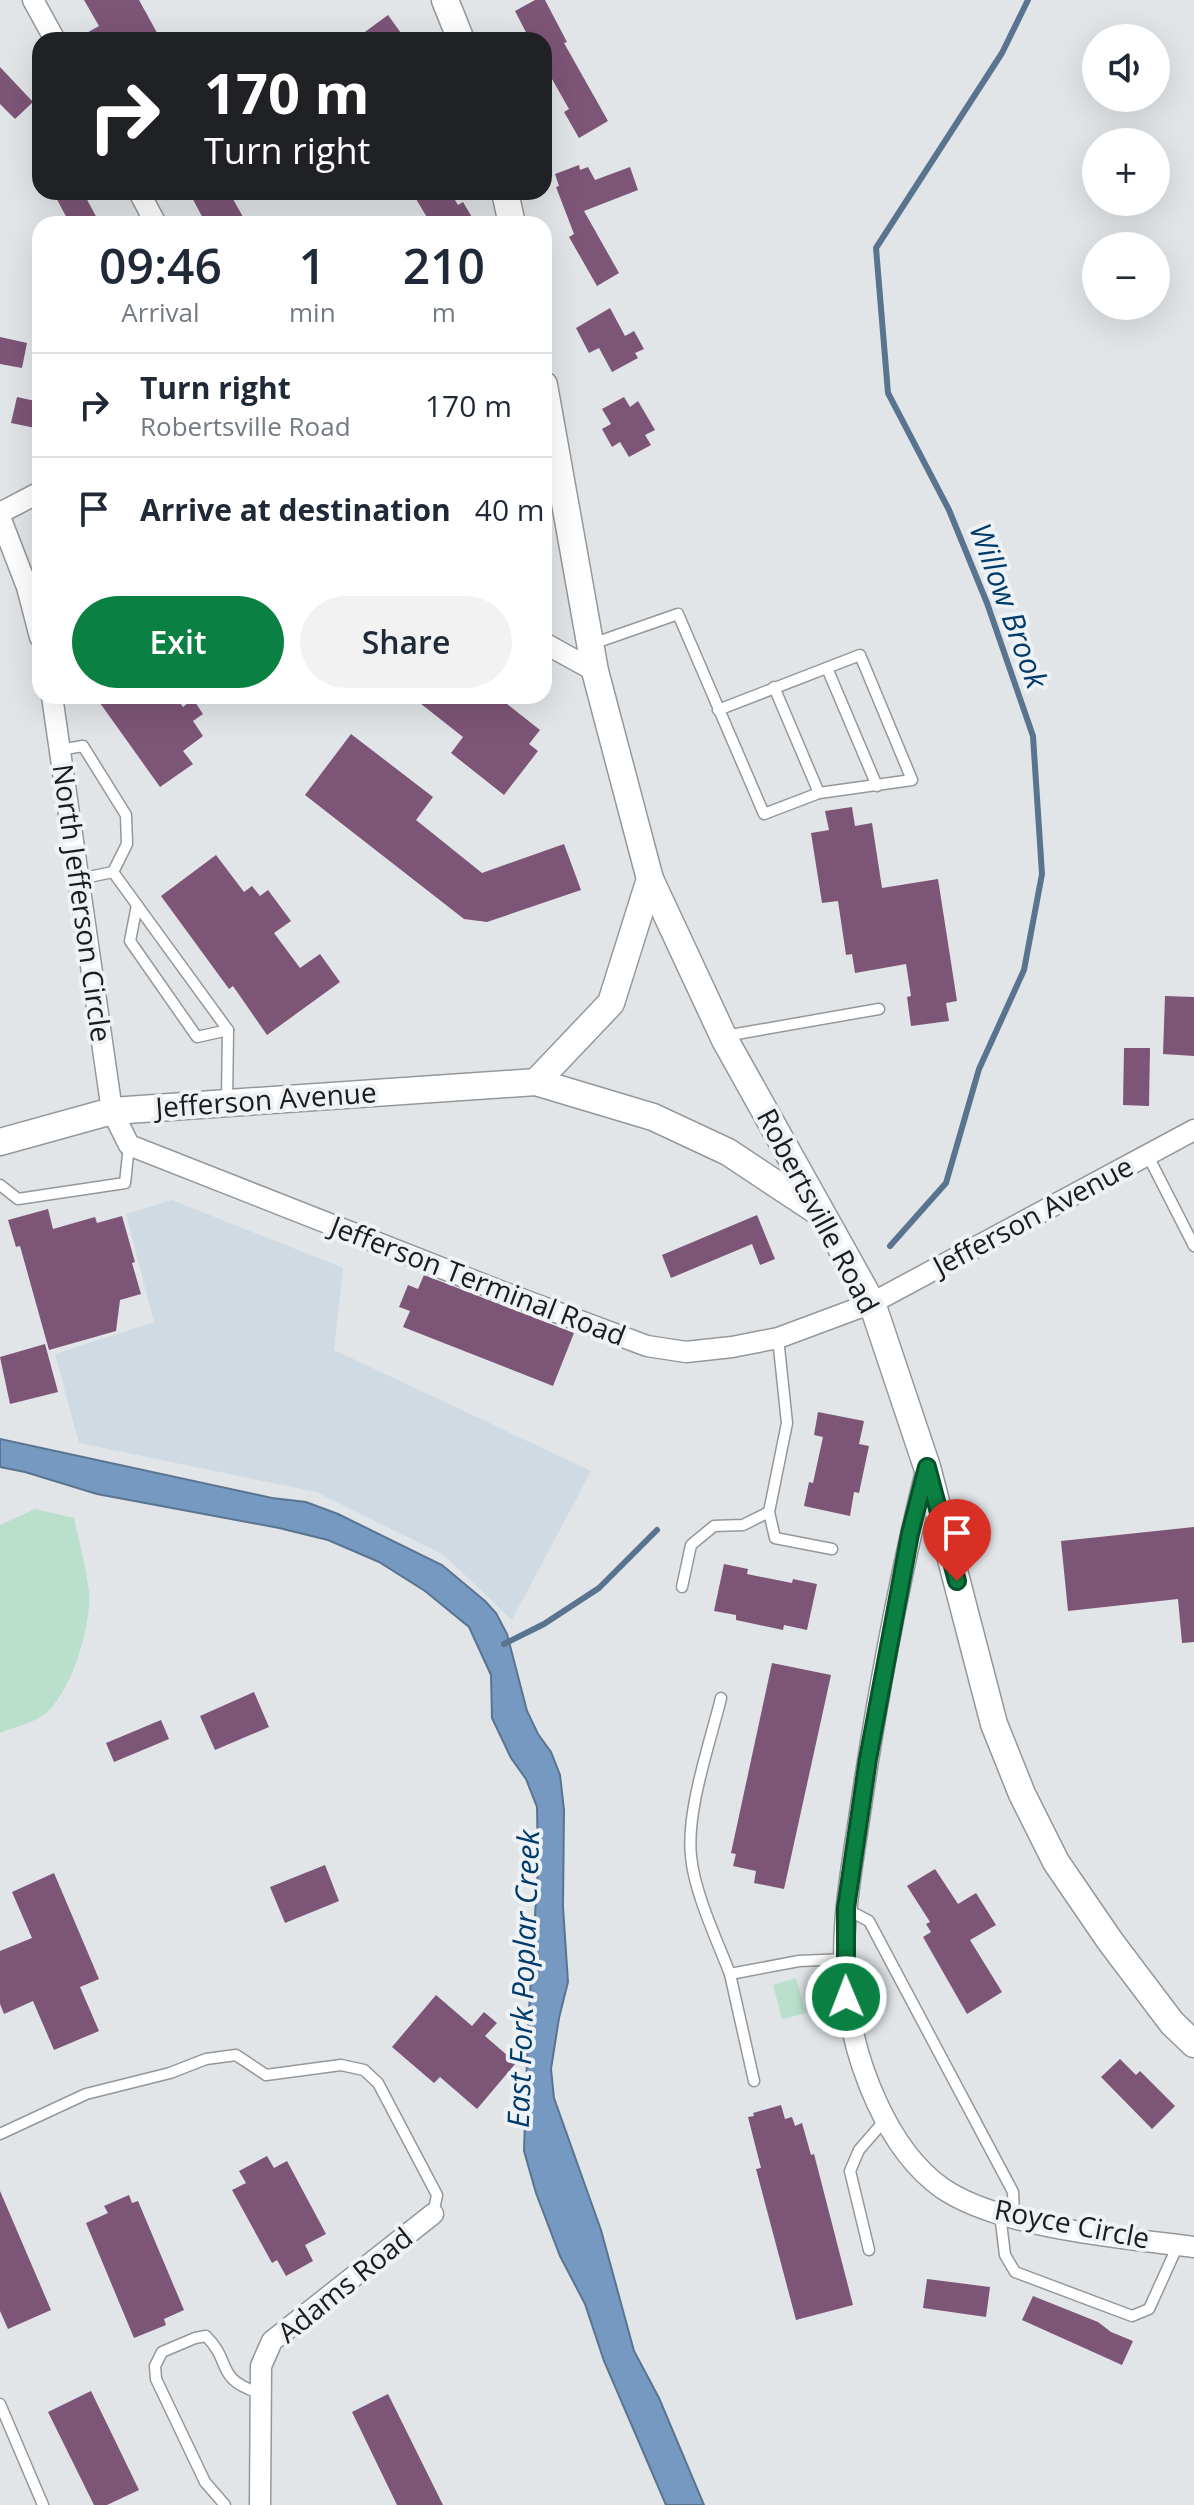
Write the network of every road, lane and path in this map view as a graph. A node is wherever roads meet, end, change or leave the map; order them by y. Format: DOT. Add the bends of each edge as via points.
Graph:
graph roads {
  1 [pos="33,0"];
  2 [pos="445,0"];
  3 [pos="51,32"];
  4 [pos="458,32"];
  5 [pos="552,429"];
  6 [pos="32,497"];
  7 [pos="0,515"];
  8 [pos="32,606"];
  9 [pos="591,644"];
  10 [pos="552,647"];
  11 [pos="827,668"];
  12 [pos="595,671"];
  13 [pos="774,687"];
  14 [pos="53,704"];
  15 [pos="718,710"];
  16 [pos="59,750"];
  17 [pos="877,786"];
  18 [pos="819,793"];
  19 [pos="113,872"];
  20 [pos="79,879"];
  21 [pos="650,879"];
  22 [pos="137,905"];
  23 [pos="879,1009"];
  24 [pos="228,1030"];
  25 [pos="723,1036"];
  26 [pos="536,1082"];
  27 [pos="227,1103"];
  28 [pos="112,1111"];
  29 [pos="1194,1130"];
  30 [pos="0,1142"];
  31 [pos="129,1145"];
  32 [pos="1147,1154"];
  33 [pos="0,1185"];
  34 [pos="820,1212"];
  35 [pos="1194,1246"];
  36 [pos="872,1303"];
  37 [pos="778,1338"];
  38 [pos="927,1467"];
  39 [pos="769,1512"];
  40 [pos="832,1549"];
  41 [pos="682,1587"];
  42 [pos="721,1698"];
  43 [pos="846,1908"];
  44 [pos="846,1959"];
  45 [pos="730,1974"];
  46 [pos="1194,2044"];
  47 [pos="754,2081"];
  48 [pos="885,2120"];
  49 [pos="0,2134"];
  50 [pos="433,2214"];
  51 [pos="1007,2214"];
  52 [pos="1186,2246"];
  53 [pos="869,2250"];
  54 [pos="259,2393"];
  55 [pos="0,2404"];
  56 [pos="43,2505"];
  57 [pos="225,2505"];
  58 [pos="260,2505"];
  1 -- 3 [label="street"];
  2 -- 4 [label="street"];
  5 -- 9 [label="street, Robertsville Road"];
  6 -- 7 [label="street"];
  7 -- 8 [label="street"];
  9 -- 12 [label="street, Robertsville Road"];
  9 -- 15 [label="lane" via="678,614"];
  10 -- 12 [label="street"];
  11 -- 13 [label="lane"];
  11 -- 17 [label="lane"];
  11 -- 17 [label="lane" via="860,655 912,780"];
  12 -- 21 [label="street, Robertsville Road"];
  13 -- 15 [label="lane"];
  13 -- 18 [label="lane"];
  14 -- 16 [label="street, North Jefferson Circle"];
  15 -- 18 [label="lane" via="764,814"];
  16 -- 19 [label="lane" via="83,746 126,815 127,844"];
  16 -- 20 [label="street, North Jefferson Circle"];
  17 -- 18 [label="lane"];
  19 -- 20 [label="lane"];
  19 -- 22 [label="lane"];
  20 -- 28 [label="street, North Jefferson Circle"];
  21 -- 25 [label="street, Robertsville Road"];
  21 -- 26 [label="street" via="611,1003"];
  22 -- 24 [label="lane"];
  22 -- 24 [label="lane" via="130,941 197,1037"];
  23 -- 25 [label="lane"];
  24 -- 27 [label="lane"];
  25 -- 34 [label="street, Robertsville Road"];
  26 -- 27 [label="street, Jefferson Avenue"];
  26 -- 34 [label="street, Jefferson Avenue" via="653,1117 728,1152"];
  27 -- 28 [label="street, Jefferson Avenue"];
  28 -- 30 [label="street, Jefferson Avenue"];
  28 -- 31 [label="street"];
  29 -- 32 [label="street, Jefferson Avenue"];
  31 -- 33 [label="lane" via="125,1183 18,1199"];
  31 -- 37 [label="street, Jefferson Terminal Road" via="647,1346 686,1352"];
  32 -- 35 [label="lane"];
  32 -- 36 [label="street, Jefferson Avenue"];
  34 -- 36 [label="street, Robertsville Road"];
  36 -- 37 [label="street, Jefferson Terminal Road"];
  36 -- 38 [label="street, Robertsville Road"];
  37 -- 39 [label="lane" via="787,1423"];
  38 -- 43 [label="street, Royce Circle" via="873,1729"];
  38 -- 46 [label="street, Robertsville Road" via="994,1724 1022,1794 1074,1889 1172,2023"];
  39 -- 40 [label="lane" via="775,1538"];
  39 -- 41 [label="lane" via="743,1525 714,1526 691,1545"];
  42 -- 45 [label="lane" via="693,1814 691,1857"];
  43 -- 44 [label="street, Royce Circle"];
  43 -- 51 [label="lane" via="869,1921 1013,2192"];
  44 -- 45 [label="lane" via="799,1961"];
  44 -- 48 [label="street, Royce Circle" via="846,1997 857,2049"];
  45 -- 47 [label="lane"];
  48 -- 51 [label="street, Royce Circle" via="920,2169 943,2188"];
  48 -- 53 [label="lane" via="859,2150 850,2171"];
  49 -- 50 [label="lane" via="86,2094 206,2059 236,2055 266,2075 341,2065 364,2070 378,2083 437,2195"];
  50 -- 54 [label="street, Adams Road" via="272,2341 261,2366"];
  51 -- 52 [label="street, Royce Circle" via="1062,2228"];
  51 -- 52 [label="lane" via="1005,2255 1015,2272 1132,2316 1149,2309"];
  54 -- 57 [label="lane" via="237,2386 206,2336 162,2352 155,2366 156,2379 205,2482"];
  54 -- 58 [label="street, Adams Road"];
  55 -- 56 [label="lane"];
}
